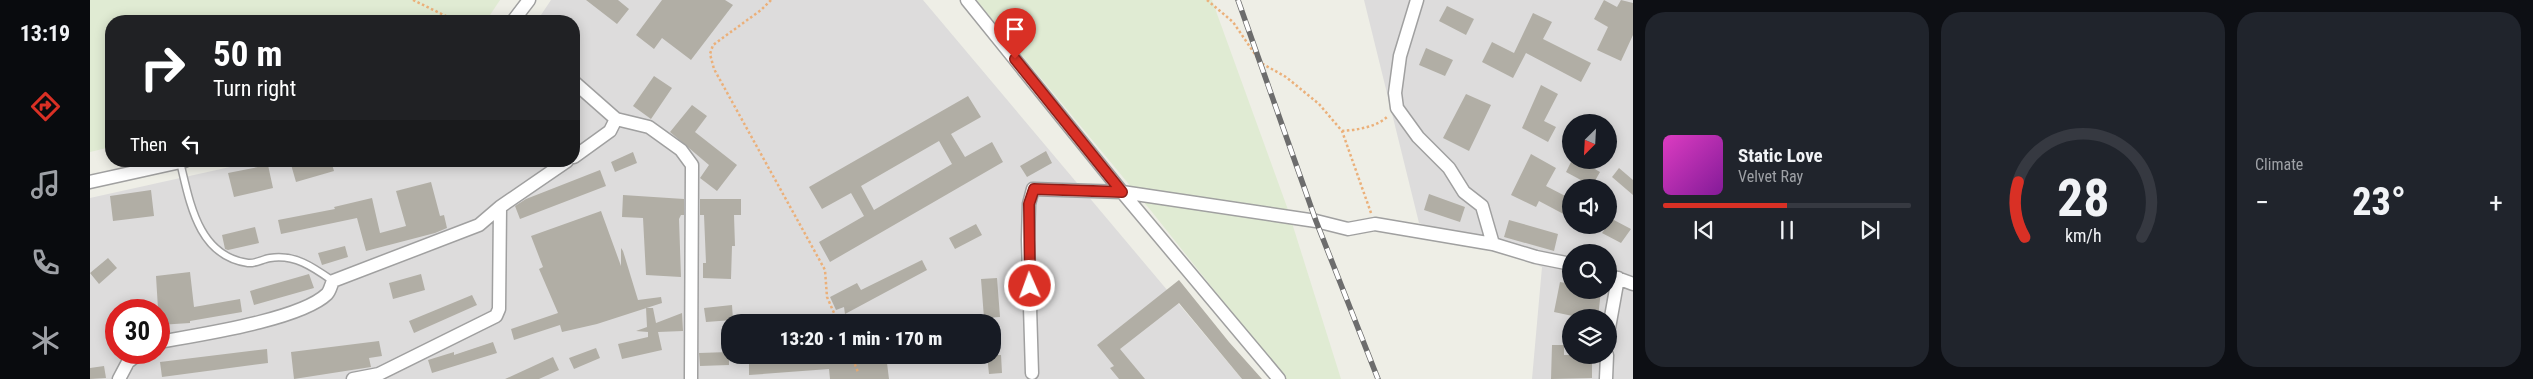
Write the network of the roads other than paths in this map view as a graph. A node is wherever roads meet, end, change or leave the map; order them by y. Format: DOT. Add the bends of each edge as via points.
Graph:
graph roads {
  1 [pos="529,0"];
  2 [pos="967,0"];
  3 [pos="1417,0"];
  4 [pos="518,15"];
  5 [pos="580,87"];
  6 [pos="616,119"];
  7 [pos="580,153"];
  8 [pos="159,167"];
  9 [pos="183,167"];
  10 [pos="558,167"];
  11 [pos="90,182"];
  12 [pos="1122,192"];
  13 [pos="500,207"];
  14 [pos="1493,244"];
  15 [pos="1562,262"];
  16 [pos="1617,278"];
  17 [pos="333,281"];
  18 [pos="1633,284"];
  19 [pos="170,340"];
  20 [pos="127,364"];
  21 [pos="1607,364"];
  22 [pos="1032,373"];
  23 [pos="119,379"];
  24 [pos="354,379"];
  25 [pos="691,379"];
  26 [pos="1279,379"];
  27 [pos="1606,379"];
  1 -- 4 [label="street"];
  2 -- 12 [label="street"];
  3 -- 14 [label="street" via="1400,56 1395,93 1397,108 1464,192 1482,206"];
  5 -- 6 [label="street"];
  6 -- 7 [label="street" via="610,131"];
  6 -- 25 [label="street" via="649,127 681,150 692,165"];
  8 -- 11 [label="street"];
  9 -- 17 [label="lane" via="190,204 206,239 221,255 249,263 272,258 298,259"];
  10 -- 13 [label="street"];
  12 -- 14 [label="street" via="1316,221 1348,230 1374,224"];
  12 -- 22 [label="street" via="1034,189 1029,204 1028,240"];
  12 -- 26 [label="street"];
  13 -- 17 [label="street" via="479,225"];
  13 -- 24 [label="street" via="499,309 496,316 379,374"];
  14 -- 15 [label="street"];
  16 -- 18 [label="street"];
  17 -- 19 [label="street" via="328,293 312,305 263,320"];
  20 -- 23 [label="street"];
  21 -- 27 [label="street"];
}
